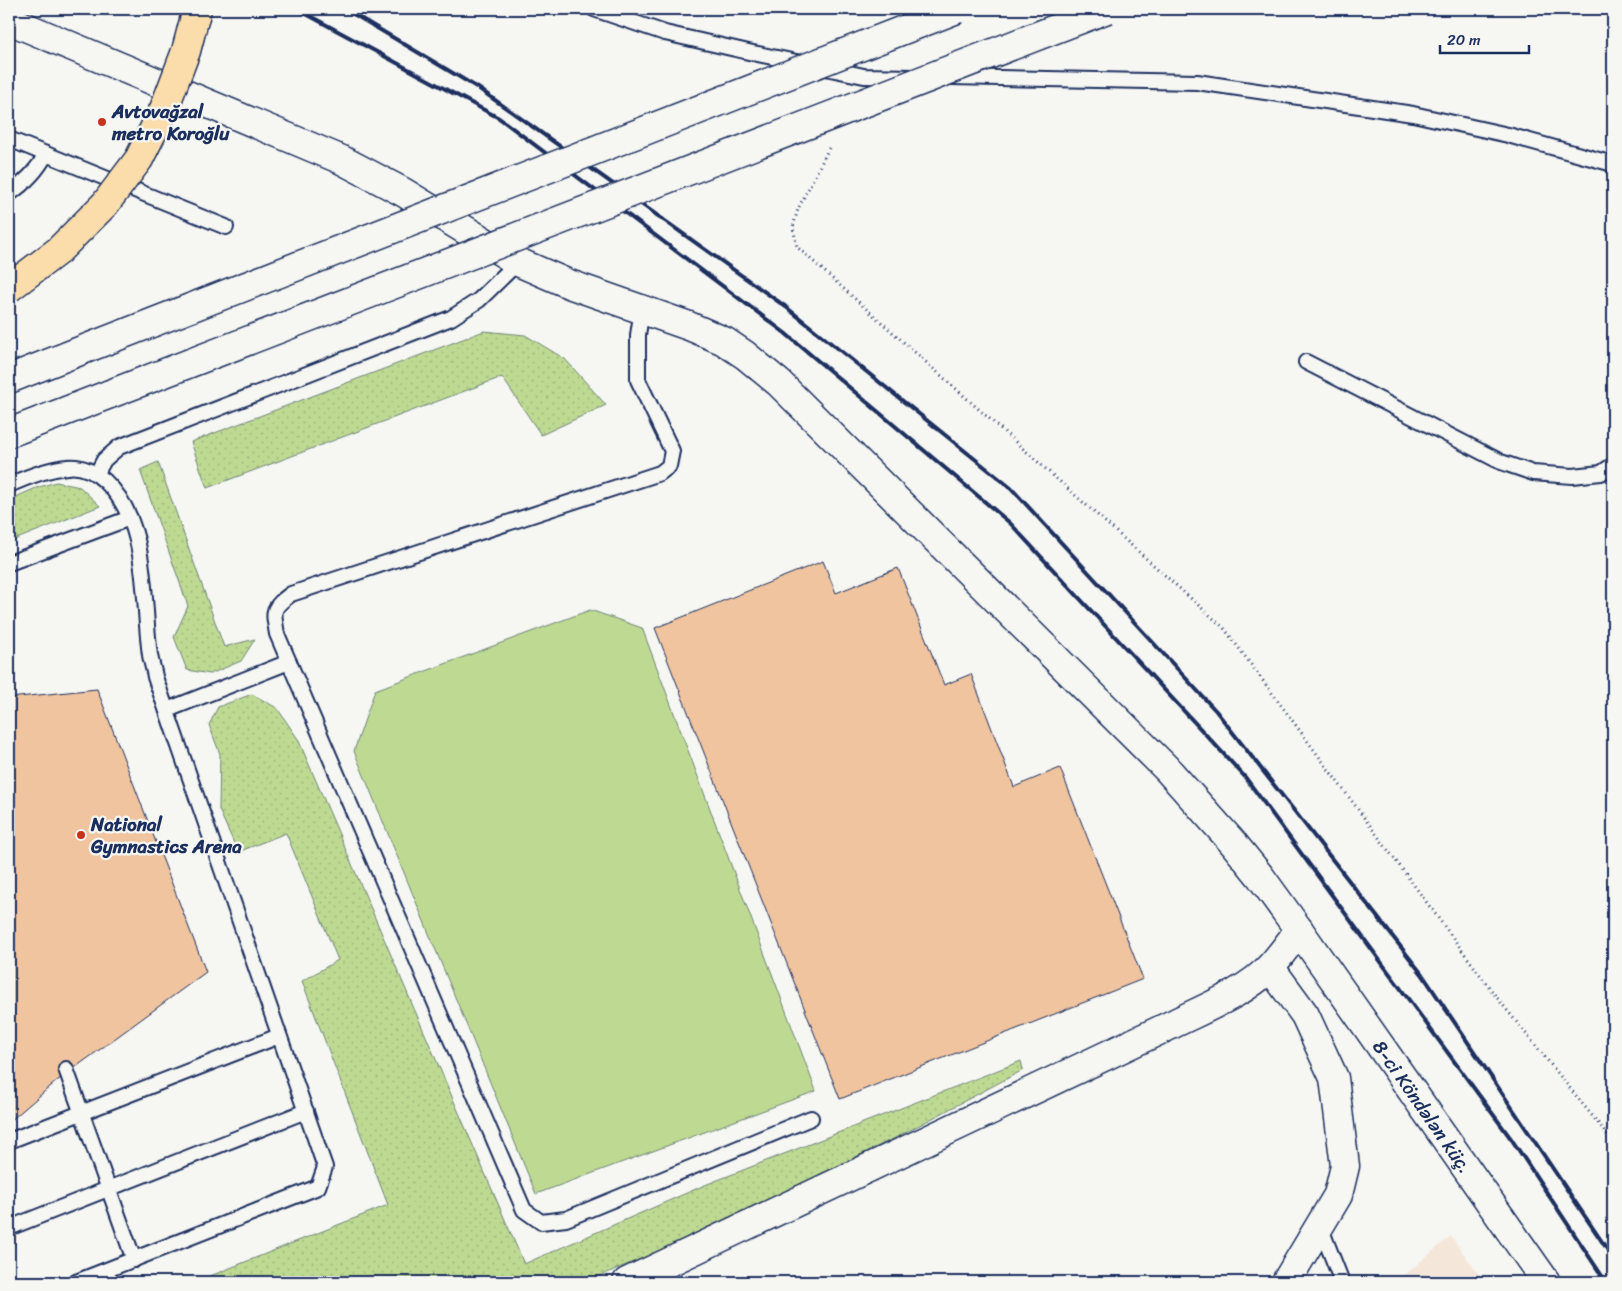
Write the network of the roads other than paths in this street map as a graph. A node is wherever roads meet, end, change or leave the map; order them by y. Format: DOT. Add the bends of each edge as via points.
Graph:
graph roads {
  1 [pos="197,9"];
  2 [pos="594,9"];
  3 [pos="957,9"];
  4 [pos="1107,9"];
  5 [pos="9,20"];
  6 [pos="9,139"];
  7 [pos="46,154"];
  8 [pos="1613,164"];
  9 [pos="9,194"];
  10 [pos="226,227"];
  11 [pos="518,262"];
  12 [pos="9,288"];
  13 [pos="642,309"];
  14 [pos="1306,362"];
  15 [pos="9,379"];
  16 [pos="9,433"];
  17 [pos="1613,464"];
  18 [pos="97,473"];
  19 [pos="9,485"];
  20 [pos="130,518"];
  21 [pos="9,562"];
  22 [pos="289,662"];
  23 [pos="167,710"];
  24 [pos="1299,930"];
  25 [pos="1270,967"];
  26 [pos="279,1036"];
  27 [pos="66,1069"];
  28 [pos="306,1110"];
  29 [pos="82,1113"];
  30 [pos="811,1118"];
  31 [pos="9,1141"];
  32 [pos="109,1188"];
  33 [pos="1320,1226"];
  34 [pos="9,1228"];
  35 [pos="134,1260"];
  36 [pos="76,1282"];
  37 [pos="627,1282"];
  38 [pos="1286,1282"];
  39 [pos="1342,1282"];
  40 [pos="1546,1282"];
  1 -- 12 [label="main road, bridge" via="186,52 164,110 139,159 105,204 65,244"];
  2 -- 8 [label="lane" via="665,33 864,76 1197,82 1413,114 1508,135"];
  3 -- 15 [label="street, bridge"];
  4 -- 16 [label="street, bridge"];
  5 -- 11 [label="street, 8-ci Köndələn küç." via="342,160 403,192"];
  6 -- 7 [label="lane"];
  7 -- 9 [label="lane" via="38,168"];
  7 -- 10 [label="lane"];
  11 -- 13 [label="street, 8-ci Köndələn küç." via="568,284"];
  11 -- 18 [label="lane" via="479,300 451,318 119,447 104,460"];
  13 -- 22 [label="lane" via="638,335 638,380 672,451 669,466 660,473 291,594 277,605 274,616 277,634"];
  13 -- 24 [label="street, 8-ci Köndələn küç." via="724,341 779,383 1167,769 1234,844"];
  14 -- 17 [label="lane" via="1501,462 1533,473 1572,476 1601,473"];
  18 -- 19 [label="lane" via="68,466 38,473"];
  18 -- 20 [label="lane" via="114,489"];
  20 -- 21 [label="lane"];
  20 -- 23 [label="lane" via="143,574 150,656"];
  22 -- 23 [label="lane"];
  22 -- 30 [label="lane" via="524,1210 542,1222 566,1219"];
  23 -- 26 [label="lane"];
  24 -- 25 [label="street"];
  24 -- 40 [label="street, 8-ci Köndələn küç."];
  25 -- 33 [label="street" via="1305,1015 1334,1078 1345,1166 1338,1195"];
  25 -- 37 [label="street" via="1227,996 1173,1024"];
  26 -- 28 [label="lane"];
  26 -- 29 [label="lane"];
  27 -- 29 [label="lane"];
  28 -- 32 [label="lane"];
  28 -- 35 [label="lane" via="325,1167 318,1187"];
  29 -- 31 [label="lane"];
  29 -- 32 [label="lane"];
  32 -- 34 [label="lane"];
  32 -- 35 [label="lane"];
  33 -- 38 [label="street"];
  33 -- 39 [label="lane"];
  35 -- 36 [label="lane"];
}
